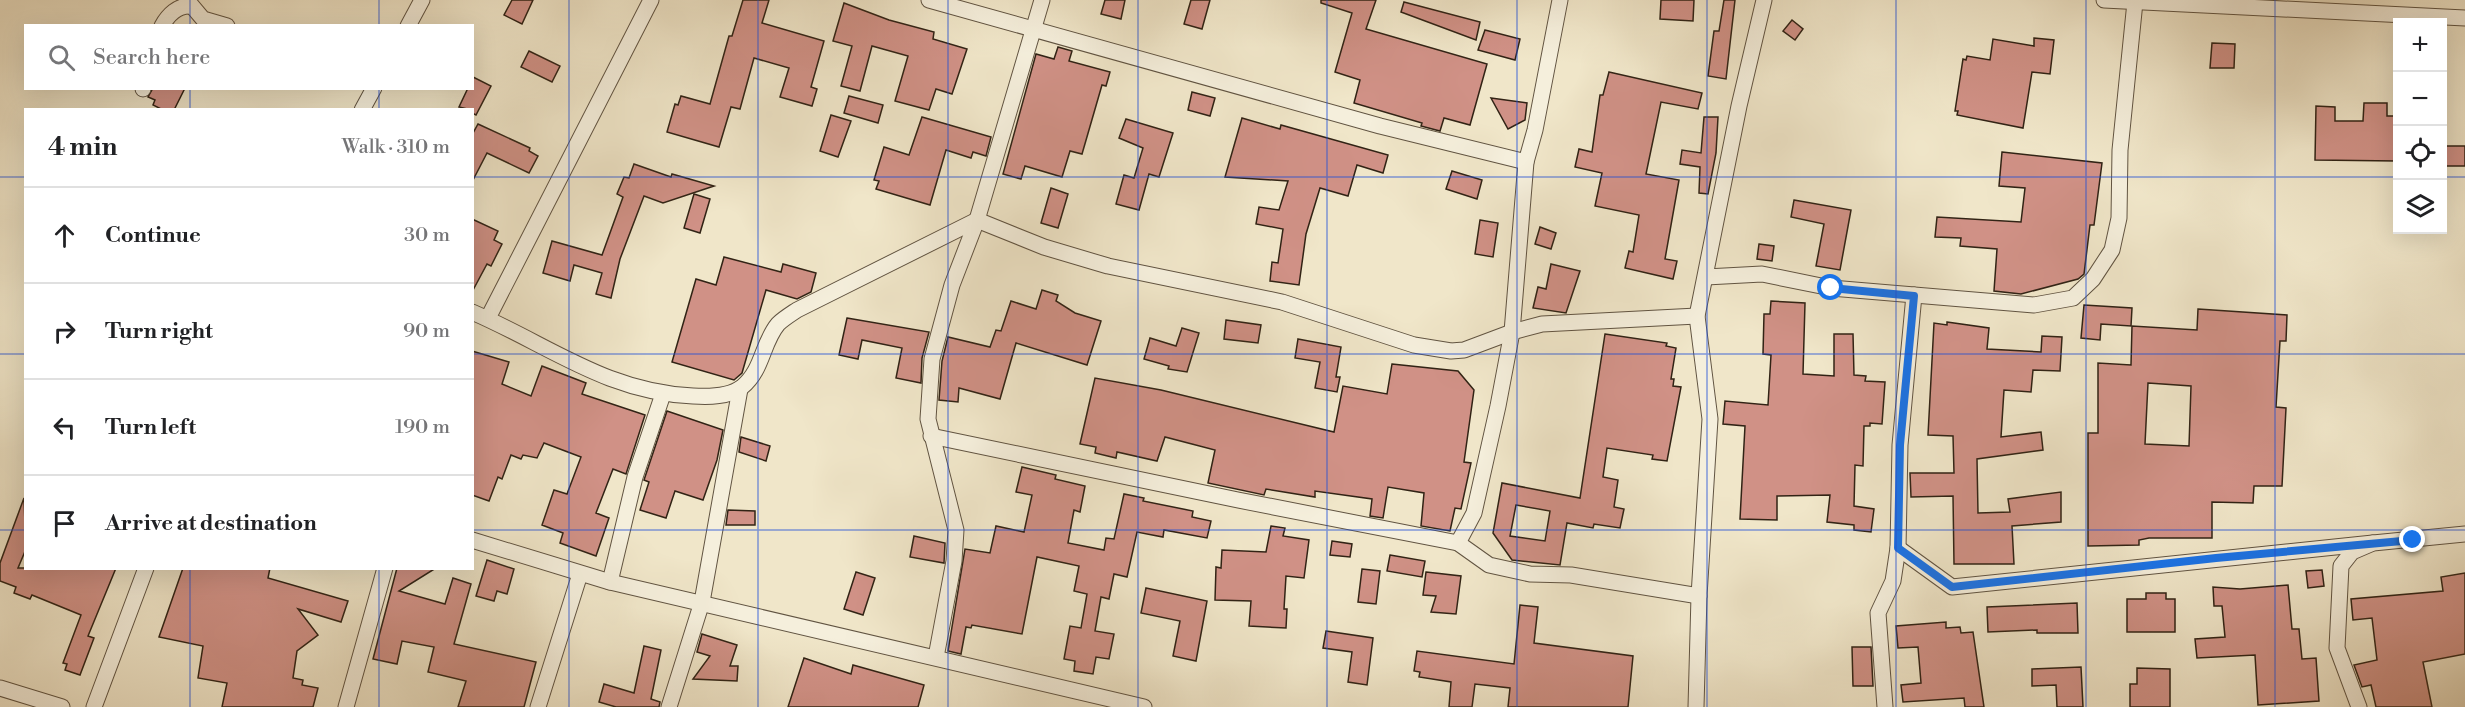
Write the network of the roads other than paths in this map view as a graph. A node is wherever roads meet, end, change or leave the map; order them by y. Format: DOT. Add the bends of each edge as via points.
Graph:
graph roads {
  1 [pos="422,0"];
  2 [pos="651,0"];
  3 [pos="929,0"];
  4 [pos="1042,0"];
  5 [pos="1560,0"];
  6 [pos="1764,0"];
  7 [pos="2104,0"];
  8 [pos="2164,1"];
  9 [pos="2135,2"];
  10 [pos="189,3"];
  11 [pos="2465,18"];
  12 [pos="163,24"];
  13 [pos="220,24"];
  14 [pos="409,24"];
  15 [pos="1032,28"];
  16 [pos="373,90"];
  17 [pos="363,108"];
  18 [pos="1526,162"];
  19 [pos="977,220"];
  20 [pos="1706,277"];
  21 [pos="1914,296"];
  22 [pos="474,313"];
  23 [pos="1697,316"];
  24 [pos="488,318"];
  25 [pos="1512,332"];
  26 [pos="740,389"];
  27 [pos="663,394"];
  28 [pos="931,436"];
  29 [pos="2465,534"];
  30 [pos="474,541"];
  31 [pos="1458,543"];
  32 [pos="2373,543"];
  33 [pos="1898,548"];
  34 [pos="145,570"];
  35 [pos="384,570"];
  36 [pos="580,574"];
  37 [pos="610,582"];
  38 [pos="1699,596"];
  39 [pos="702,602"];
  40 [pos="936,657"];
  41 [pos="0,688"];
  42 [pos="62,707"];
  43 [pos="94,707"];
  44 [pos="346,707"];
  45 [pos="538,707"];
  46 [pos="669,707"];
  47 [pos="1144,707"];
  48 [pos="1696,707"];
  49 [pos="1885,707"];
  50 [pos="2359,707"];
  1 -- 14 [label="street"];
  2 -- 24 [label="street"];
  3 -- 15 [label="street"];
  4 -- 15 [label="street"];
  5 -- 18 [label="street"];
  6 -- 20 [label="street"];
  7 -- 9 [label="street"];
  8 -- 9 [label="street"];
  8 -- 11 [label="street"];
  9 -- 21 [label="street" via="2120,150 2119,218 2112,250 2093,279 2073,298 2034,305"];
  10 -- 12 [label="street"];
  10 -- 13 [label="street" via="203,19"];
  15 -- 18 [label="street"];
  15 -- 19 [label="street"];
  16 -- 17 [label="street"];
  18 -- 25 [label="street"];
  19 -- 25 [label="street" via="1044,247 1108,266 1282,302 1414,345 1464,350"];
  19 -- 26 [label="street" via="796,310 778,324 755,375"];
  19 -- 28 [label="street" via="952,285 932,359 927,400"];
  20 -- 21 [label="street" via="1762,274 1831,288"];
  20 -- 23 [label="street"];
  21 -- 33 [label="street" via="1900,445"];
  22 -- 24 [label="street"];
  23 -- 25 [label="street" via="1542,324"];
  23 -- 38 [label="street" via="1710,419"];
  24 -- 27 [label="street" via="620,384"];
  25 -- 31 [label="street" via="1474,513"];
  26 -- 27 [label="street" via="713,397"];
  26 -- 39 [label="street"];
  27 -- 37 [label="street" via="635,477"];
  28 -- 31 [label="street"];
  28 -- 40 [label="street" via="956,531"];
  29 -- 32 [label="street"];
  30 -- 36 [label="street"];
  31 -- 38 [label="street" via="1490,565 1530,574 1571,575"];
  32 -- 33 [label="street" via="1952,587"];
  32 -- 50 [label="street" via="2352,552 2341,566 2337,648"];
  33 -- 49 [label="street" via="1893,581 1878,613"];
  34 -- 43 [label="street"];
  35 -- 44 [label="street"];
  36 -- 37 [label="street"];
  36 -- 45 [label="street"];
  37 -- 39 [label="street"];
  38 -- 48 [label="street"];
  39 -- 40 [label="street"];
  39 -- 46 [label="street"];
  40 -- 47 [label="street"];
  41 -- 42 [label="street"];
}
